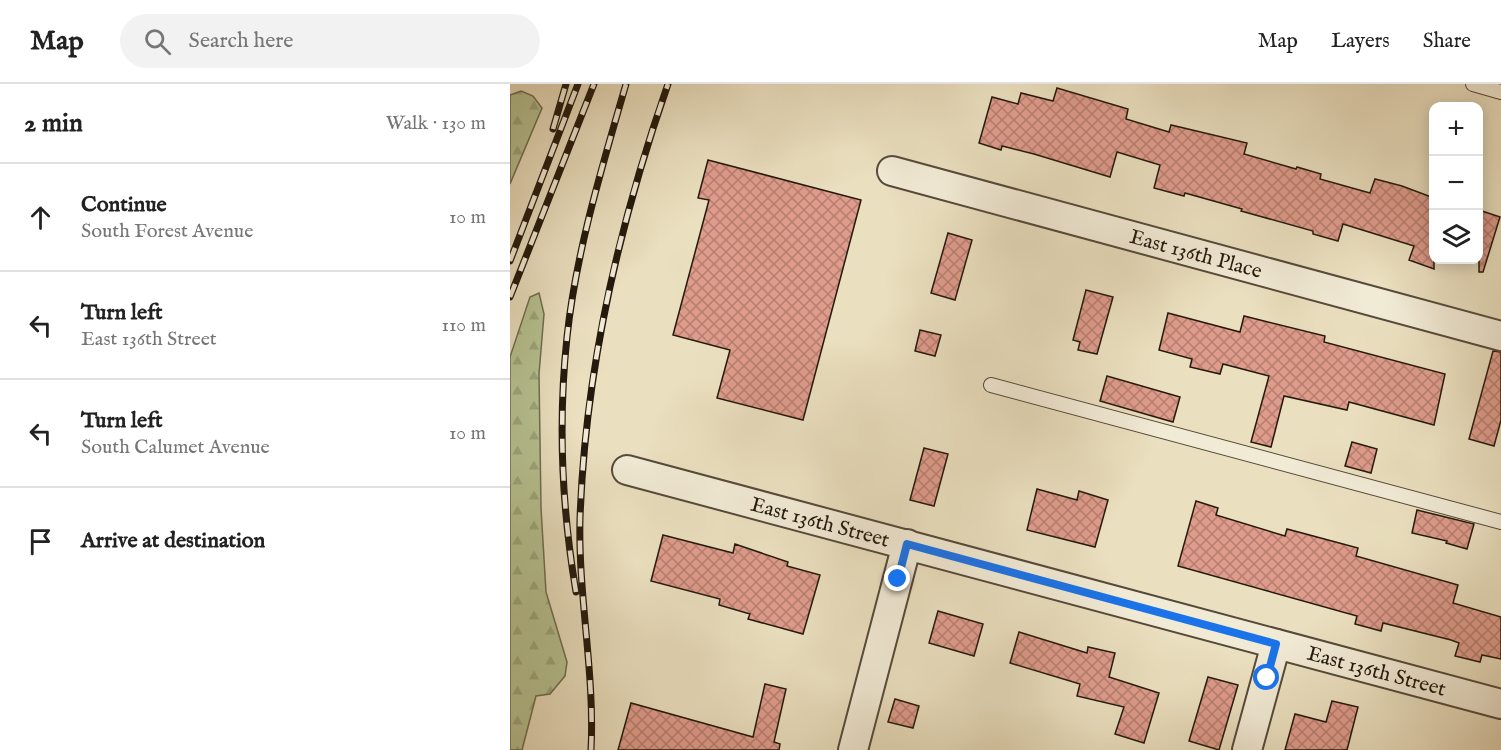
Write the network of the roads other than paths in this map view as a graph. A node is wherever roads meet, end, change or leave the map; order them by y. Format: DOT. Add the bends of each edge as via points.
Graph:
graph roads {
  1 [pos="1473,84"];
  2 [pos="1501,92"];
  3 [pos="892,171"];
  4 [pos="1501,336"];
  5 [pos="991,385"];
  6 [pos="627,470"];
  7 [pos="1501,522"];
  8 [pos="907,544"];
  9 [pos="1276,644"];
  10 [pos="1501,704"];
  11 [pos="853,750"];
  12 [pos="1247,750"];
  1 -- 2 [label="lane"];
  3 -- 4 [label="street, East 136th Place"];
  5 -- 7 [label="lane"];
  6 -- 8 [label="street, East 136th Street"];
  8 -- 9 [label="street, East 136th Street"];
  8 -- 11 [label="street"];
  9 -- 10 [label="street, East 136th Street"];
  9 -- 12 [label="street"];
}
